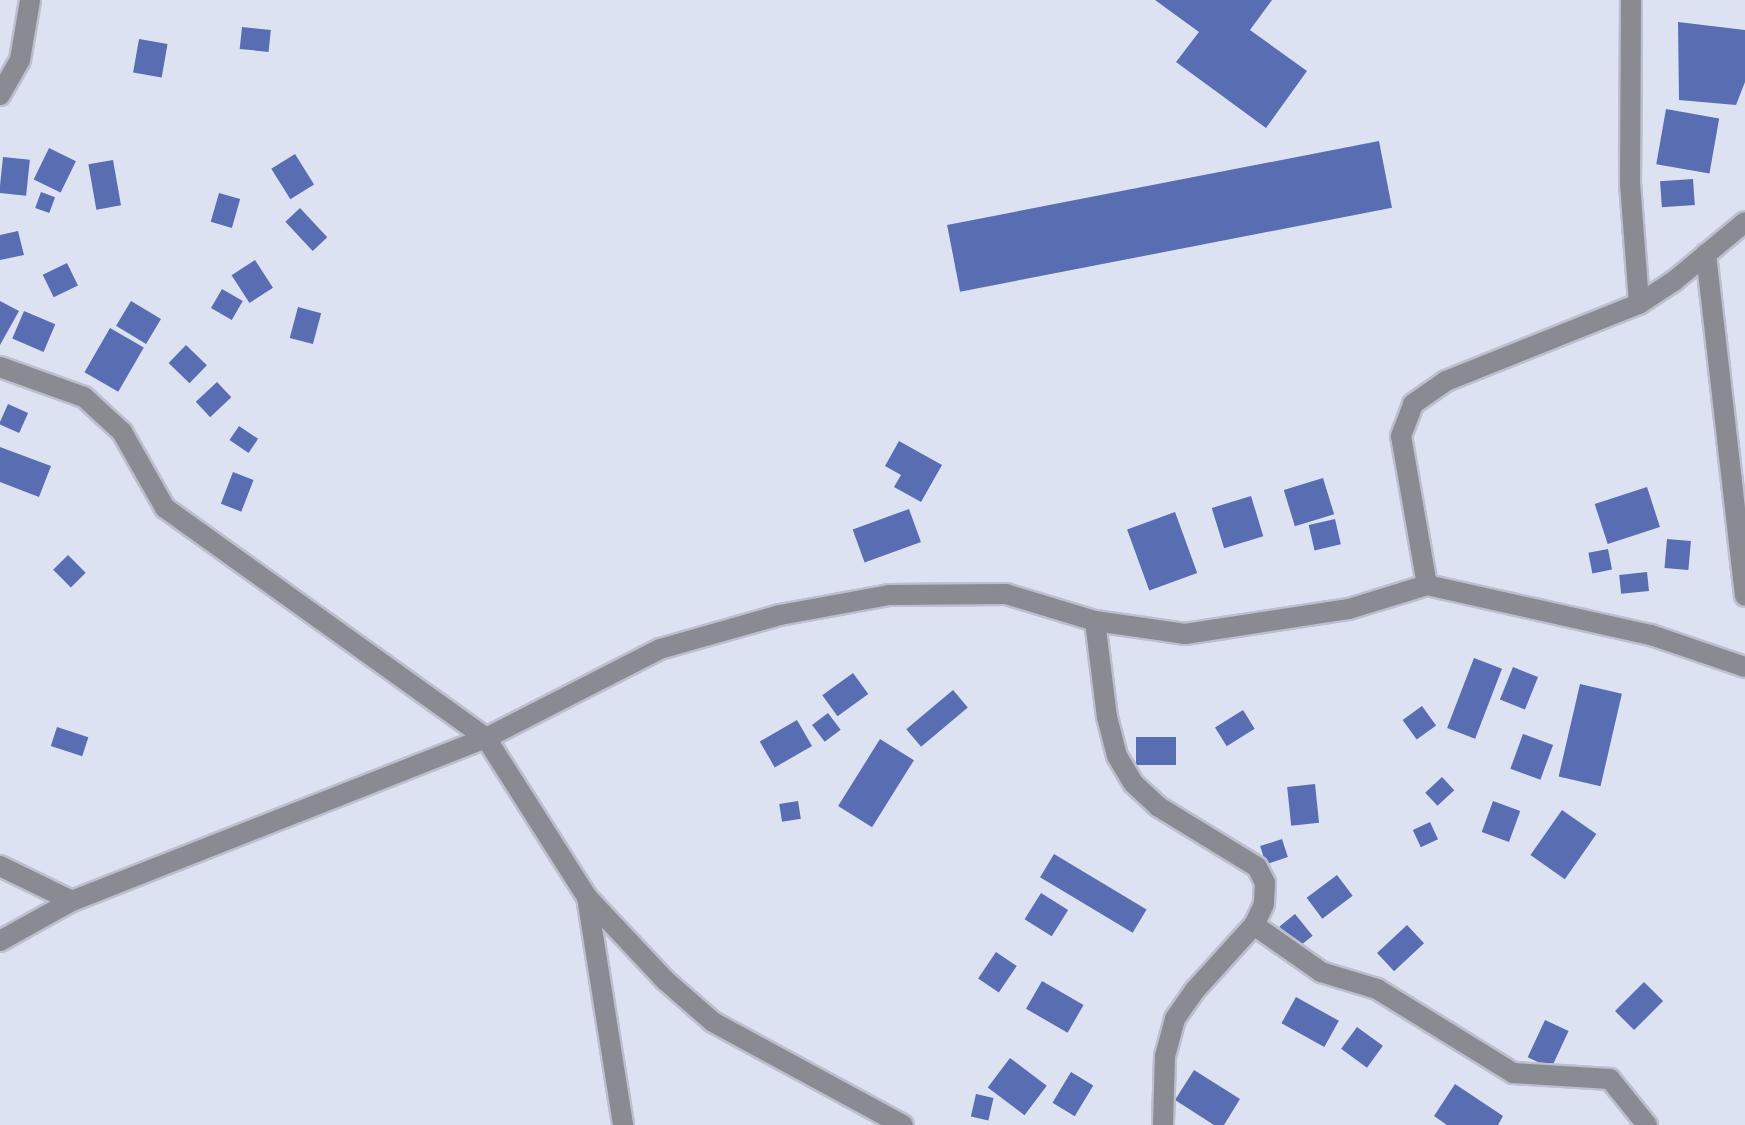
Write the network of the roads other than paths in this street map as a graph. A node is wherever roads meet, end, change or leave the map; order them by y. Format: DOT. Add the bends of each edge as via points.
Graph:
graph roads {
  1 [pos="30,0"];
  2 [pos="1631,0"];
  3 [pos="0,95"];
  4 [pos="1745,222"];
  5 [pos="1706,254"];
  6 [pos="1639,304"];
  7 [pos="0,367"];
  8 [pos="1427,585"];
  9 [pos="1745,596"];
  10 [pos="1095,621"];
  11 [pos="1745,667"];
  12 [pos="486,738"];
  13 [pos="0,866"];
  14 [pos="587,897"];
  15 [pos="72,901"];
  16 [pos="1254,925"];
  17 [pos="0,941"];
  18 [pos="623,1125"];
  19 [pos="903,1125"];
  20 [pos="1163,1125"];
  21 [pos="1647,1125"];
  1 -- 3 [label="street" via="20,60"];
  2 -- 6 [label="street" via="1630,183"];
  4 -- 5 [label="street"];
  5 -- 6 [label="street"];
  5 -- 9 [label="street"];
  6 -- 8 [label="street" via="1446,381 1413,404 1401,436"];
  7 -- 12 [label="street" via="84,397 122,432 165,508"];
  8 -- 10 [label="street" via="1349,609 1185,634"];
  8 -- 11 [label="street" via="1651,635"];
  10 -- 12 [label="street" via="1006,594 889,595 780,615 660,649"];
  10 -- 16 [label="street" via="1117,756 1133,783 1159,807 1257,867 1265,883 1264,904"];
  12 -- 14 [label="street"];
  12 -- 15 [label="street"];
  13 -- 15 [label="street"];
  14 -- 18 [label="street"];
  14 -- 19 [label="street" via="713,1022"];
  15 -- 17 [label="street"];
  16 -- 20 [label="street" via="1175,1019 1165,1056"];
  16 -- 21 [label="street" via="1321,972 1377,989 1513,1073 1610,1079"];
}
